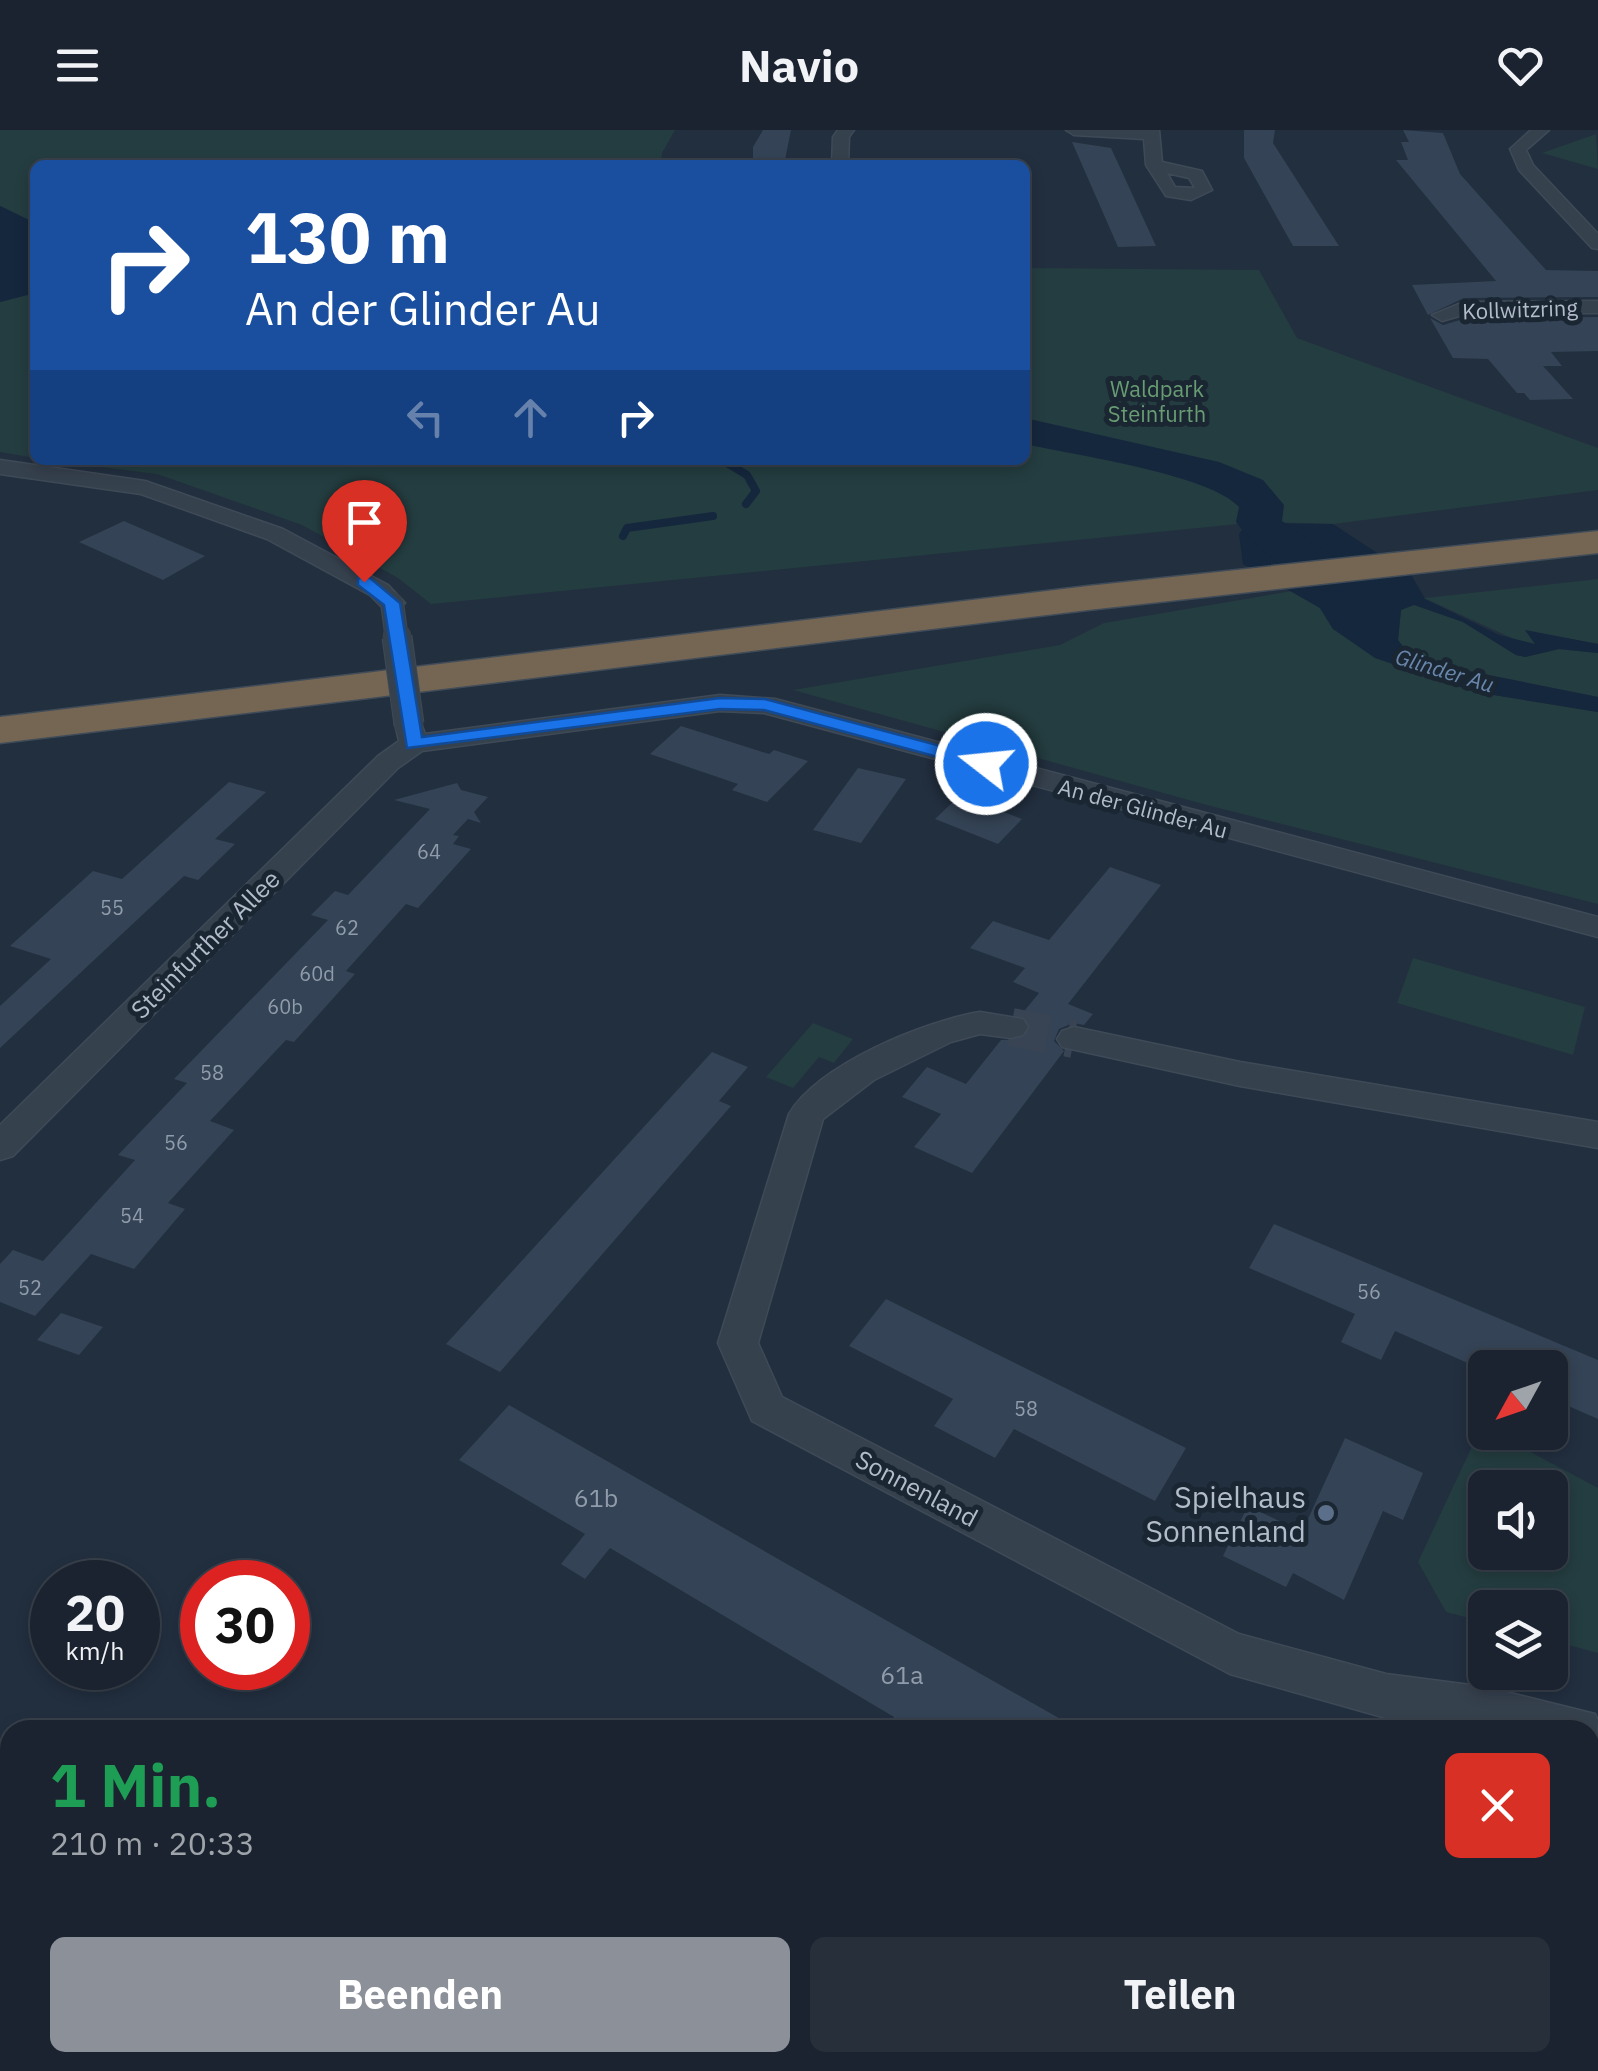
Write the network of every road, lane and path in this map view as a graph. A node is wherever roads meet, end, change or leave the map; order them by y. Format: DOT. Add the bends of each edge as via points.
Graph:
graph roads {
  1 [pos="846,130"];
  2 [pos="1074,130"];
  3 [pos="1540,130"];
  4 [pos="1150,132"];
  5 [pos="840,160"];
  6 [pos="1155,165"];
  7 [pos="1598,244"];
  8 [pos="1598,306"];
  9 [pos="1442,315"];
  10 [pos="0,467"];
  11 [pos="1598,511"];
  12 [pos="1598,542"];
  13 [pos="0,694"];
  14 [pos="0,730"];
  15 [pos="412,734"];
  16 [pos="1598,928"];
  17 [pos="1011,1027"];
  18 [pos="1074,1039"];
  19 [pos="1598,1134"];
  20 [pos="0,1148"];
  21 [pos="1534,1720"];
  1 -- 5 [label="street"];
  2 -- 4 [label="street"];
  3 -- 7 [label="street" via="1518,149 1524,168"];
  4 -- 6 [label="street"];
  8 -- 9 [label="street, Kollwitzring" via="1464,308"];
  10 -- 15 [label="street, bridge" via="144,488 276,534 380,590 392,603"];
  11 -- 13 [label="highway"];
  12 -- 14 [label="highway"];
  15 -- 16 [label="street, An der Glinder Au" via="720,703 765,705"];
  15 -- 20 [label="street, Steinfurther Allee"];
  17 -- 21 [label="street, Sonnenland" via="980,1023 942,1031 835,1087 807,1114 738,1343 768,1409 1230,1653 1386,1696"];
  18 -- 19 [label="street"];
}
